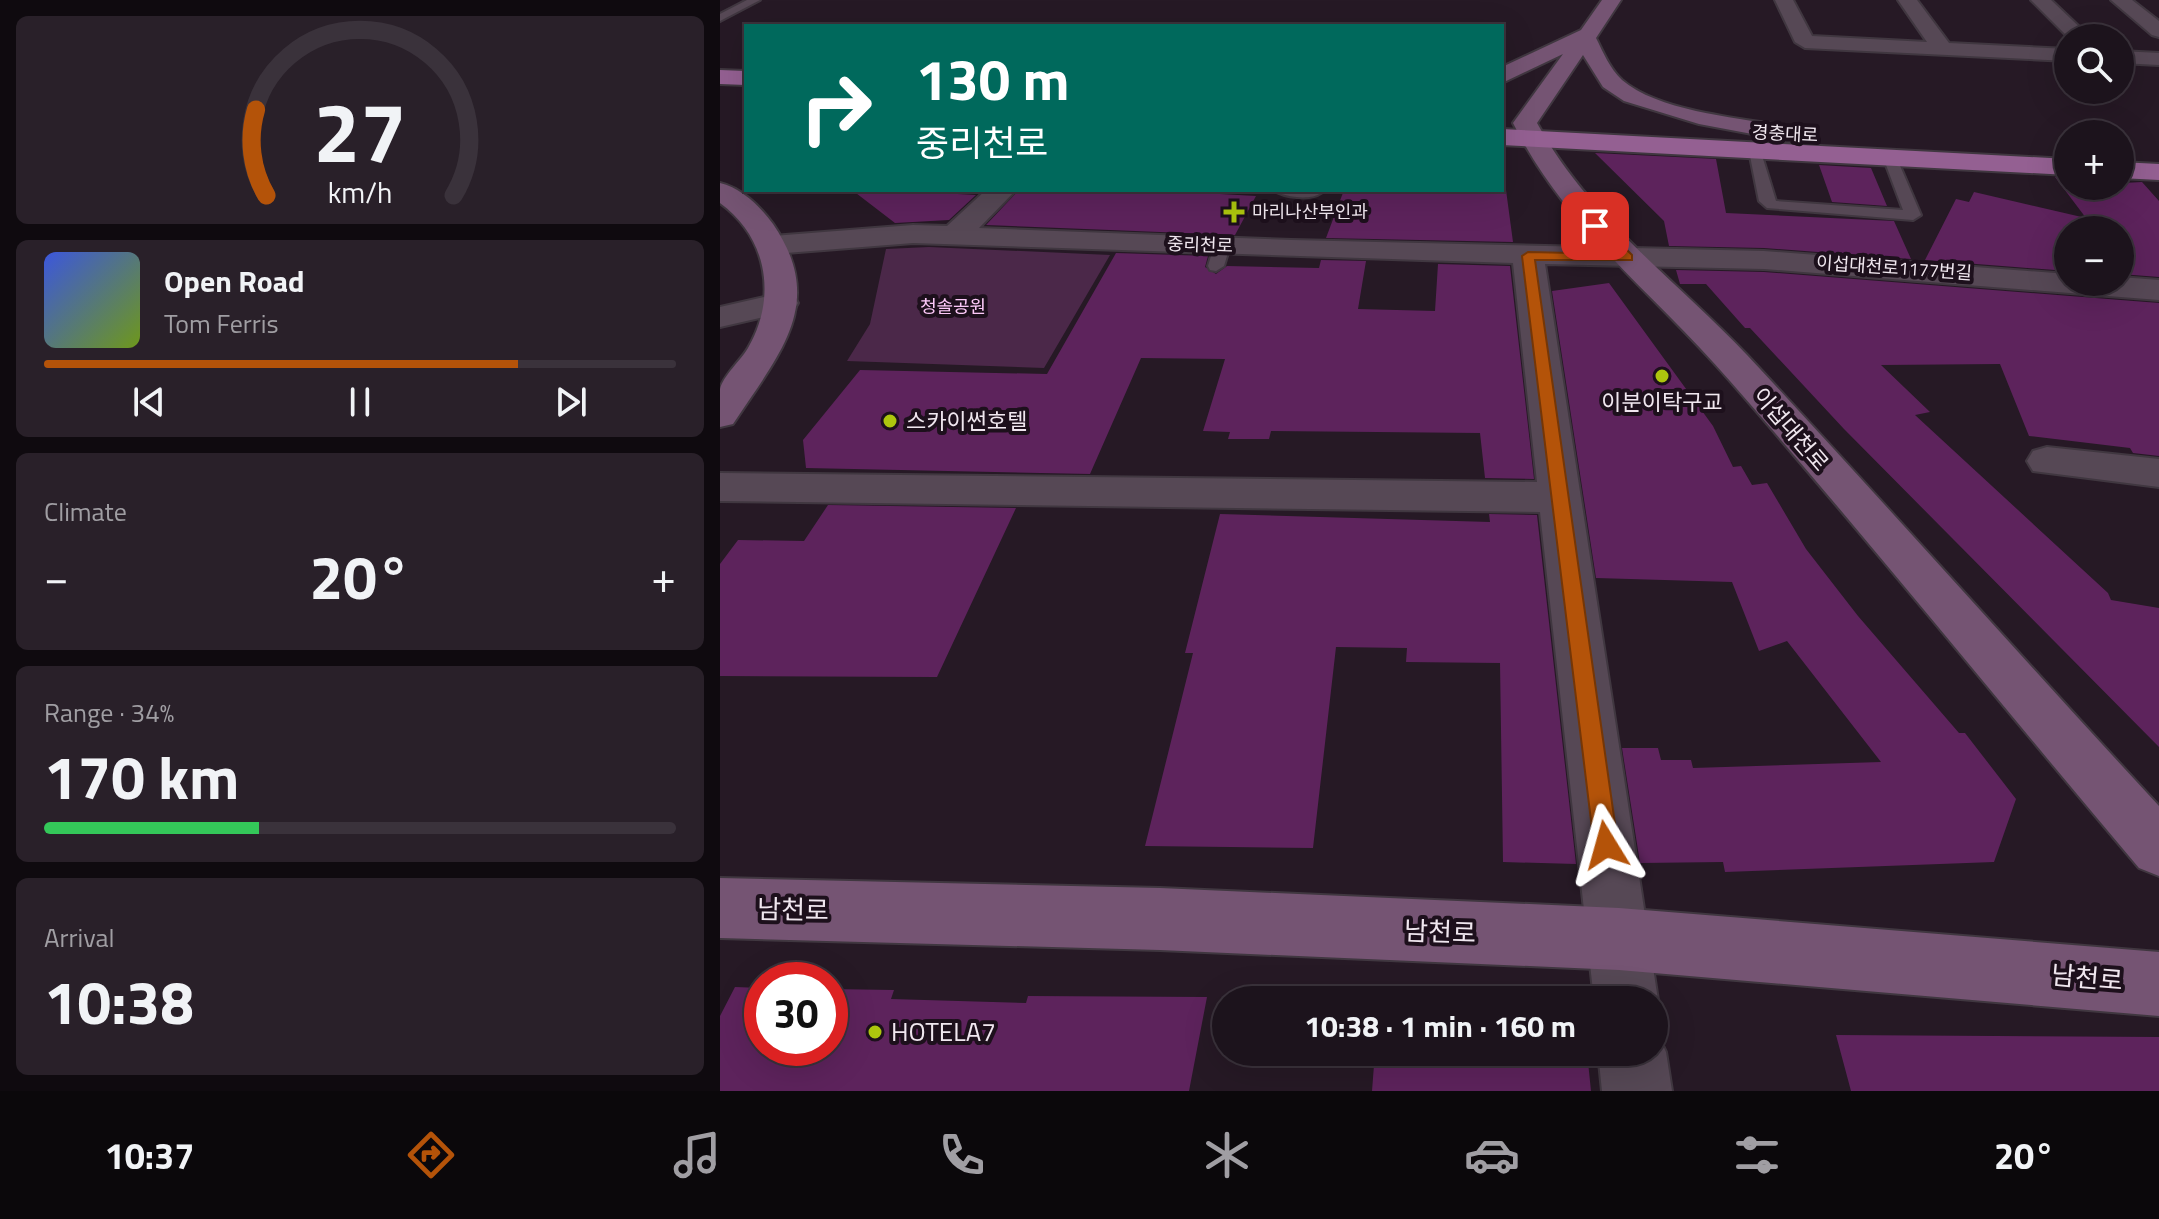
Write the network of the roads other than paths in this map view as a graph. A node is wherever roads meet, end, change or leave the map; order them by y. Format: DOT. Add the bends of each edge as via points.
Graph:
graph roads {
  1 [pos="755,0"];
  2 [pos="1612,0"];
  3 [pos="1784,0"];
  4 [pos="1907,0"];
  5 [pos="2040,0"];
  6 [pos="2120,0"];
  7 [pos="720,18"];
  8 [pos="2066,24"];
  9 [pos="2159,31"];
  10 [pos="1584,35"];
  11 [pos="1943,49"];
  12 [pos="2054,54"];
  13 [pos="2134,58"];
  14 [pos="2159,59"];
  15 [pos="1504,75"];
  16 [pos="1520,128"];
  17 [pos="1789,134"];
  18 [pos="1753,149"];
  19 [pos="2054,149"];
  20 [pos="2134,154"];
  21 [pos="2159,155"];
  22 [pos="1895,157"];
  23 [pos="2054,168"];
  24 [pos="2134,173"];
  25 [pos="2159,175"];
  26 [pos="720,191"];
  27 [pos="1000,192"];
  28 [pos="1302,192"];
  29 [pos="1313,193"];
  30 [pos="1581,211"];
  31 [pos="955,235"];
  32 [pos="773,245"];
  33 [pos="1528,256"];
  34 [pos="1628,258"];
  35 [pos="2159,290"];
  36 [pos="782,303"];
  37 [pos="720,317"];
  38 [pos="720,415"];
  39 [pos="2047,461"];
  40 [pos="2159,473"];
  41 [pos="720,487"];
  42 [pos="1558,497"];
  43 [pos="2159,848"];
  44 [pos="720,908"];
  45 [pos="1619,939"];
  46 [pos="2159,984"];
  47 [pos="1624,986"];
  48 [pos="1634,1066"];
  49 [pos="1637,1091"];
  1 -- 7 [label="lane"];
  2 -- 10 [label="street"];
  3 -- 11 [label="street" via="1805,42"];
  4 -- 11 [label="street"];
  5 -- 8 [label="street"];
  6 -- 9 [label="street"];
  10 -- 15 [label="street"];
  10 -- 16 [label="street"];
  10 -- 17 [label="street" via="1619,88 1691,113"];
  11 -- 12 [label="street"];
  13 -- 14 [label="street"];
  16 -- 17 [label="main road, 경충대로"];
  16 -- 18 [label="main road, 경충대로"];
  16 -- 30 [label="street, 이섭대천로"];
  17 -- 19 [label="main road, 경충대로"];
  18 -- 22 [label="main road, 경충대로"];
  18 -- 22 [label="lane" via="1772,205 1913,215"];
  20 -- 21 [label="main road"];
  22 -- 23 [label="main road, 경충대로"];
  24 -- 25 [label="main road"];
  26 -- 32 [label="street" via="759,222"];
  27 -- 31 [label="street"];
  28 -- 29 [label="lane"];
  30 -- 33 [label="street" via="1567,237"];
  30 -- 34 [label="street, 이섭대천로"];
  31 -- 32 [label="street, 중리천로"];
  31 -- 33 [label="street, 중리천로" via="1219,256"];
  32 -- 36 [label="street"];
  33 -- 34 [label="street, 중리천로"];
  33 -- 42 [label="street"];
  34 -- 35 [label="street, 이섭대천로1177번길" via="1852,264"];
  34 -- 43 [label="street, 이섭대천로" via="1725,353"];
  36 -- 37 [label="street"];
  36 -- 38 [label="street" via="761,353"];
  39 -- 40 [label="street"];
  41 -- 42 [label="street"];
  42 -- 45 [label="street"];
  44 -- 45 [label="street, 남천로" via="1160,919"];
  45 -- 46 [label="street, 남천로"];
  45 -- 47 [label="street"];
  48 -- 49 [label="street"];
}
